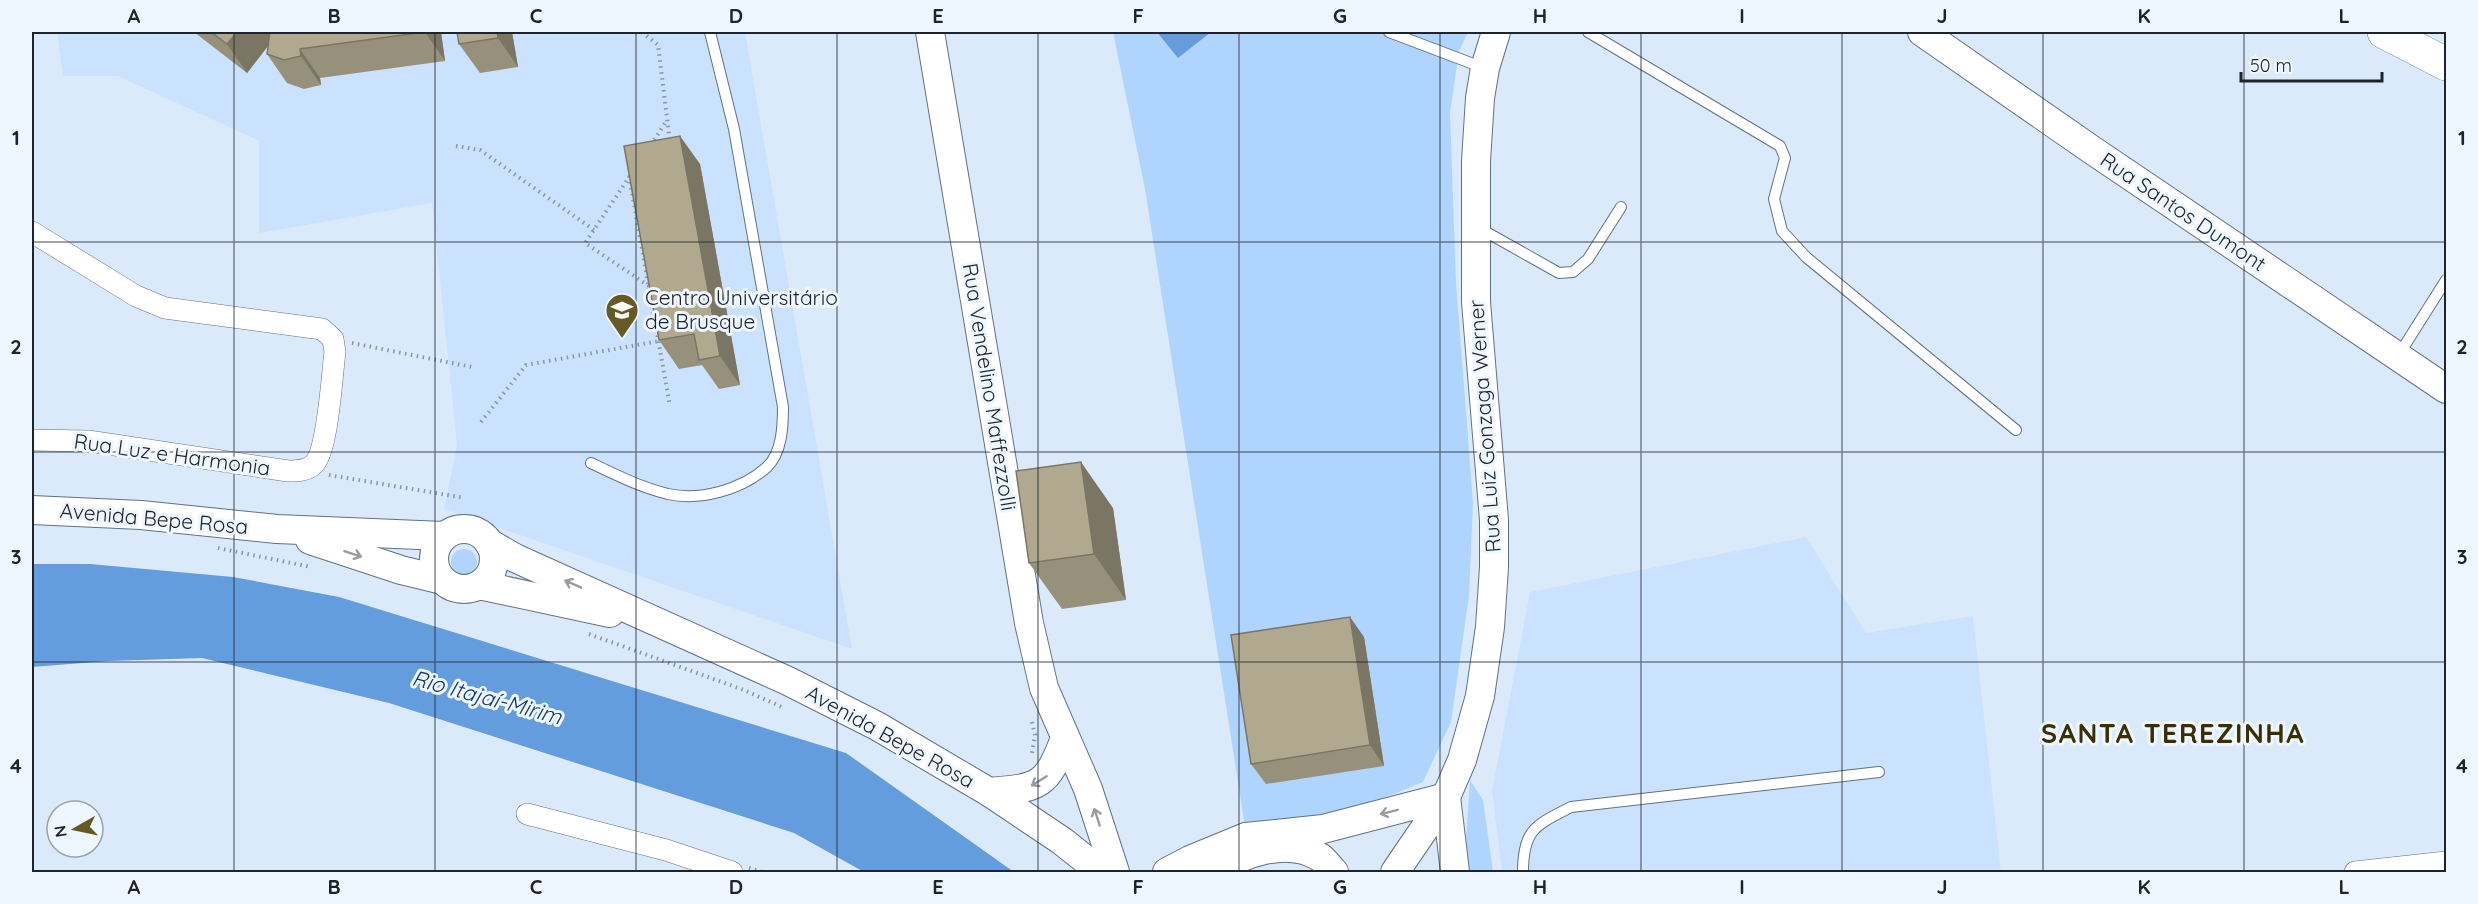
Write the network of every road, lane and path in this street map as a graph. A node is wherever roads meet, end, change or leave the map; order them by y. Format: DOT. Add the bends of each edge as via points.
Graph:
graph roads {
  1 [pos="642,32"];
  2 [pos="710,32"];
  3 [pos="930,32"];
  4 [pos="1389,32"];
  5 [pos="1496,32"];
  6 [pos="1588,32"];
  7 [pos="1922,32"];
  8 [pos="2384,32"];
  9 [pos="2446,64"];
  10 [pos="1485,68"];
  11 [pos="667,120"];
  12 [pos="670,143"];
  13 [pos="456,146"];
  14 [pos="648,148"];
  15 [pos="636,167"];
  16 [pos="629,176"];
  17 [pos="1621,207"];
  18 [pos="1476,226"];
  19 [pos="594,230"];
  20 [pos="32,232"];
  21 [pos="2446,280"];
  22 [pos="649,286"];
  23 [pos="333,339"];
  24 [pos="659,341"];
  25 [pos="2398,356"];
  26 [pos="472,367"];
  27 [pos="2446,389"];
  28 [pos="670,406"];
  29 [pos="481,422"];
  30 [pos="2016,430"];
  31 [pos="32,440"];
  32 [pos="591,463"];
  33 [pos="307,468"];
  34 [pos="465,498"];
  35 [pos="32,510"];
  36 [pos="277,529"];
  37 [pos="443,536"];
  38 [pos="489,543"];
  39 [pos="211,547"];
  40 [pos="323,569"];
  41 [pos="442,580"];
  42 [pos="479,585"];
  43 [pos="664,626"];
  44 [pos="585,633"];
  45 [pos="787,709"];
  46 [pos="1065,738"];
  47 [pos="1878,772"];
  48 [pos="989,792"];
  49 [pos="1446,797"];
  50 [pos="528,814"];
  51 [pos="2446,862"];
  52 [pos="732,873"];
  53 [pos="1101,873"];
  54 [pos="1115,873"];
  55 [pos="1167,873"];
  56 [pos="1213,873"];
  57 [pos="1334,873"];
  58 [pos="1395,873"];
  59 [pos="1455,873"];
  60 [pos="1524,873"];
  61 [pos="2355,873"];
  1 -- 11 [label="path" via="658,45"];
  2 -- 32 [label="lane" via="734,129 783,407 778,446 768,467 731,489 700,495 670,494 638,485"];
  3 -- 46 [label="main road, Rua Vendelino Maffezzolli" via="1029,623 1044,688"];
  4 -- 10 [label="lane"];
  5 -- 10 [label="main road, Rua Luiz Gonzaga Werner"];
  6 -- 30 [label="lane" via="1780,146 1785,158 1774,199 1782,231 1806,257"];
  7 -- 25 [label="main road, Rua Santos Dumont"];
  8 -- 9 [label="main road"];
  10 -- 18 [label="main road, Rua Luiz Gonzaga Werner" via="1478,118"];
  11 -- 12 [label="path"];
  11 -- 14 [label="path"];
  13 -- 19 [label="path" via="480,150"];
  15 -- 16 [label="path"];
  16 -- 19 [label="path"];
  16 -- 22 [label="path"];
  17 -- 18 [label="lane" via="1588,259 1573,272 1559,273"];
  18 -- 49 [label="main road, Rua Luiz Gonzaga Werner" via="1476,302 1491,470 1494,567 1480,696 1462,760"];
  19 -- 22 [label="path" via="585,243"];
  20 -- 23 [label="street" via="136,296 165,308 307,326 322,329"];
  21 -- 25 [label="lane"];
  22 -- 24 [label="path"];
  23 -- 26 [label="path"];
  23 -- 33 [label="street" via="335,352 322,449"];
  24 -- 28 [label="path"];
  24 -- 29 [label="path" via="526,365"];
  25 -- 27 [label="main road, Rua Santos Dumont"];
  31 -- 33 [label="street, Rua Luz e Harmonia" via="88,441 288,471"];
  33 -- 34 [label="path"];
  35 -- 36 [label="main road, Avenida Bepe Rosa" via="141,515"];
  36 -- 37 [label="main road, Avenida Bepe Rosa"];
  36 -- 41 [label="main road, Avenida Bepe Rosa, one-way"];
  37 -- 38 [label="main road" via="458,529 470,529"];
  37 -- 41 [label="main road" via="434,558"];
  38 -- 42 [label="main road" via="493,566"];
  43 -- 38 [label="main road, Avenida Bepe Rosa, one-way"];
  39 -- 40 [label="path"];
  41 -- 42 [label="main road" via="460,589"];
  42 -- 43 [label="main road, Avenida Bepe Rosa"];
  43 -- 48 [label="main road, Avenida Bepe Rosa" via="835,704"];
  44 -- 45 [label="path"];
  46 -- 48 [label="main road, one-way" via="1046,778 1033,786"];
  54 -- 46 [label="main road, Rua Vendelino Maffezzolli, one-way" via="1088,789"];
  47 -- 60 [label="lane" via="1571,807 1539,823 1525,843"];
  48 -- 53 [label="main road, Avenida Bepe Rosa" via="1062,841"];
  49 -- 55 [label="main road, one-way" via="1323,829 1246,837"];
  49 -- 58 [label="main road, Rua Luiz Gonzaga Werner"];
  49 -- 59 [label="main road"];
  50 -- 52 [label="street" via="666,850"];
  51 -- 61 [label="street"];
  56 -- 57 [label="main road" via="1250,854 1284,846 1318,856"];
}
